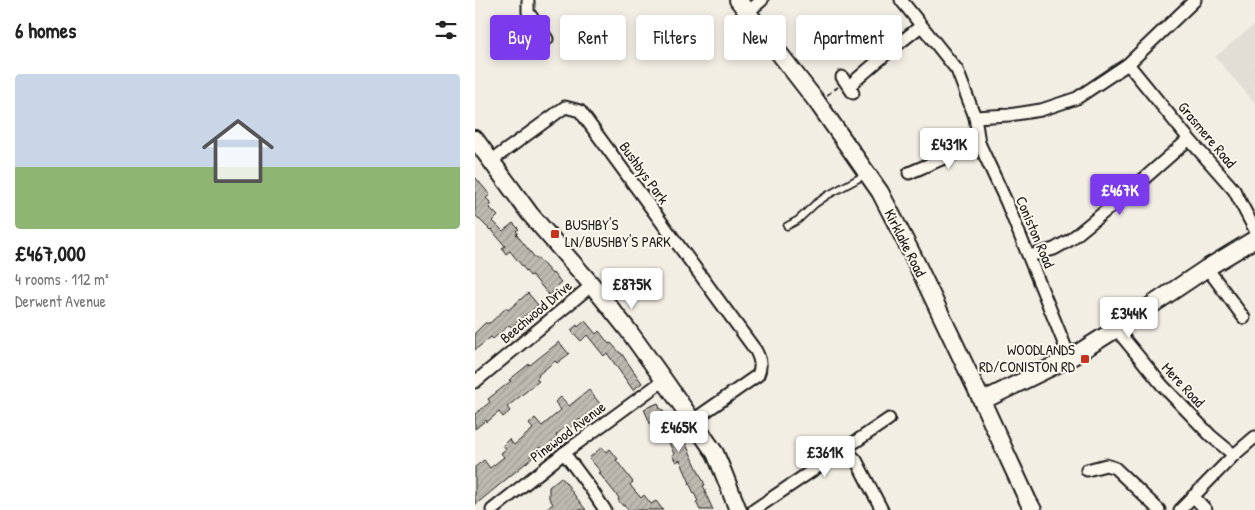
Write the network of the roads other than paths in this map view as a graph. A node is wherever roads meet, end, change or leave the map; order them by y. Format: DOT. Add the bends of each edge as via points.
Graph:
graph roads {
  1 [pos="531,0"];
  2 [pos="761,0"];
  3 [pos="901,0"];
  4 [pos="1195,0"];
  5 [pos="743,6"];
  6 [pos="530,15"];
  7 [pos="921,26"];
  8 [pos="1128,64"];
  9 [pos="847,85"];
  10 [pos="975,117"];
  11 [pos="475,139"];
  12 [pos="1189,139"];
  13 [pos="979,143"];
  14 [pos="491,161"];
  15 [pos="909,173"];
  16 [pos="867,174"];
  17 [pos="787,226"];
  18 [pos="1255,230"];
  19 [pos="1255,239"];
  20 [pos="1029,256"];
  21 [pos="1207,268"];
  22 [pos="592,285"];
  23 [pos="1244,318"];
  24 [pos="1116,329"];
  25 [pos="1070,358"];
  26 [pos="664,380"];
  27 [pos="475,382"];
  28 [pos="982,401"];
  29 [pos="889,419"];
  30 [pos="692,420"];
  31 [pos="1255,437"];
  32 [pos="564,453"];
  33 [pos="844,453"];
  34 [pos="1233,455"];
  35 [pos="1087,470"];
  36 [pos="1193,496"];
  37 [pos="493,510"];
  38 [pos="605,510"];
  39 [pos="738,510"];
  40 [pos="754,510"];
  41 [pos="882,510"];
  42 [pos="1033,510"];
  43 [pos="1159,510"];
  44 [pos="1180,510"];
  45 [pos="1206,510"];
  1 -- 6 [label="street"];
  2 -- 5 [label="street"];
  3 -- 7 [label="street, Coniston Road"];
  4 -- 8 [label="street"];
  5 -- 16 [label="street, Kirklake Road" via="817,102"];
  7 -- 9 [label="street"];
  7 -- 10 [label="street, Coniston Road" via="957,70"];
  8 -- 10 [label="street" via="1077,98 1041,110"];
  8 -- 12 [label="street, Grasmere Road"];
  10 -- 13 [label="street, Coniston Road"];
  11 -- 14 [label="street"];
  12 -- 18 [label="street, Grasmere Road" via="1234,190"];
  12 -- 20 [label="street" via="1070,240 1054,249"];
  13 -- 15 [label="street"];
  13 -- 20 [label="street, Coniston Road"];
  14 -- 22 [label="street" via="530,214"];
  14 -- 30 [label="street, Bushbys Park" via="565,107 580,111 757,351 760,360 758,375"];
  16 -- 17 [label="lane" via="827,195"];
  16 -- 28 [label="street, Kirklake Road" via="912,254"];
  19 -- 21 [label="street"];
  20 -- 25 [label="street, Coniston Road"];
  21 -- 23 [label="street"];
  21 -- 24 [label="street"];
  22 -- 26 [label="street"];
  22 -- 27 [label="street, Beechwood Drive"];
  24 -- 25 [label="street"];
  24 -- 34 [label="street, Mere Road" via="1162,385"];
  25 -- 28 [label="street"];
  26 -- 30 [label="street"];
  26 -- 32 [label="street, Pinewood Avenue"];
  28 -- 42 [label="street, Kirklake Road"];
  29 -- 33 [label="street"];
  30 -- 39 [label="street" via="715,453"];
  31 -- 34 [label="street"];
  32 -- 37 [label="street, Pinewood Avenue"];
  32 -- 38 [label="street"];
  33 -- 40 [label="street" via="837,454"];
  33 -- 41 [label="street" via="856,460"];
  34 -- 36 [label="street"];
  35 -- 43 [label="street" via="1107,465 1115,468"];
  36 -- 44 [label="street"];
  36 -- 45 [label="street"];
}
